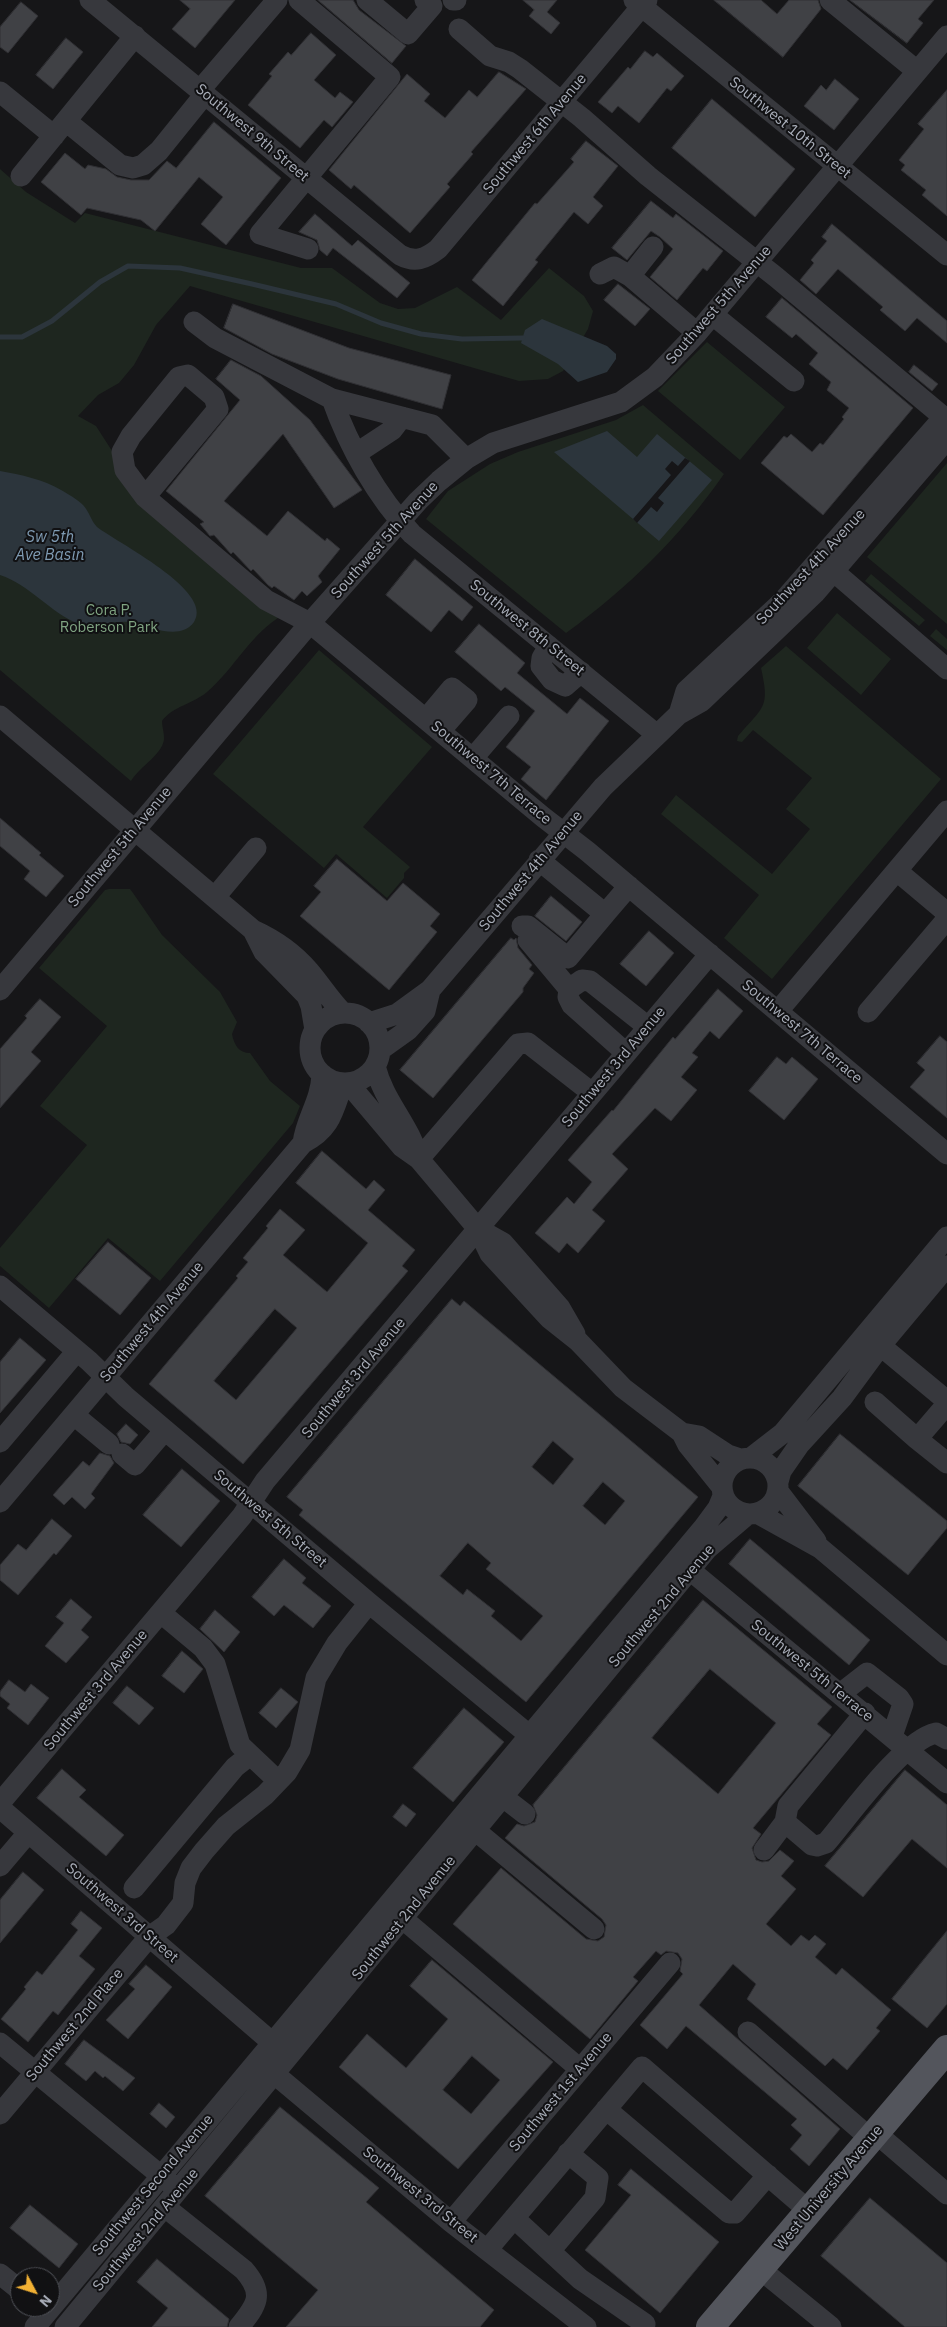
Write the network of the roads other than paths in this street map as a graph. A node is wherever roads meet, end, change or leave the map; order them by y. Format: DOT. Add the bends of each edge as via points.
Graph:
graph roads {
  1 [pos="90,0"];
  2 [pos="277,0"];
  3 [pos="299,0"];
  4 [pos="368,0"];
  5 [pos="425,0"];
  6 [pos="830,0"];
  7 [pos="641,2"];
  8 [pos="459,29"];
  9 [pos="134,36"];
  10 [pos="947,36"];
  11 [pos="917,71"];
  12 [pos="203,92"];
  13 [pos="1,95"];
  14 [pos="561,103"];
  15 [pos="60,128"];
  16 [pos="837,166"];
  17 [pos="21,176"];
  18 [pos="306,178"];
  19 [pos="944,245"];
  20 [pos="653,247"];
  21 [pos="308,249"];
  22 [pos="416,260"];
  23 [pos="756,263"];
  24 [pos="600,274"];
  25 [pos="630,276"];
  26 [pos="712,315"];
  27 [pos="194,322"];
  28 [pos="697,333"];
  29 [pos="794,381"];
  30 [pos="332,399"];
  31 [pos="402,417"];
  32 [pos="947,420"];
  33 [pos="947,439"];
  34 [pos="357,453"];
  35 [pos="466,459"];
  36 [pos="145,497"];
  37 [pos="400,521"];
  38 [pos="827,566"];
  39 [pos="310,623"];
  40 [pos="947,669"];
  41 [pos="0,716"];
  42 [pos="509,716"];
  43 [pos="656,734"];
  44 [pos="474,758"];
  45 [pos="947,811"];
  46 [pos="135,829"];
  47 [pos="563,832"];
  48 [pos="256,848"];
  49 [pos="539,860"];
  50 [pos="897,871"];
  51 [pos="629,886"];
  52 [pos="215,897"];
  53 [pos="500,908"];
  54 [pos="947,913"];
  55 [pos="605,914"];
  56 [pos="947,919"];
  57 [pos="522,926"];
  58 [pos="253,930"];
  59 [pos="710,954"];
  60 [pos="569,989"];
  61 [pos="0,990"];
  62 [pos="430,990"];
  63 [pos="778,1011"];
  64 [pos="868,1012"];
  65 [pos="343,1013"];
  66 [pos="369,1023"];
  67 [pos="648,1027"];
  68 [pos="316,1030"];
  69 [pos="626,1053"];
  70 [pos="378,1058"];
  71 [pos="322,1074"];
  72 [pos="346,1083"];
  73 [pos="592,1093"];
  74 [pos="303,1143"];
  75 [pos="947,1154"];
  76 [pos="419,1159"];
  77 [pos="478,1229"];
  78 [pos="947,1237"];
  79 [pos="947,1266"];
  80 [pos="0,1286"];
  81 [pos="874,1340"];
  82 [pos="77,1351"];
  83 [pos="106,1376"];
  84 [pos="874,1402"];
  85 [pos="947,1402"];
  86 [pos="74,1415"];
  87 [pos="165,1430"];
  88 [pos="682,1433"];
  89 [pos="918,1439"];
  90 [pos="0,1442"];
  91 [pos="746,1458"];
  92 [pos="947,1463"];
  93 [pos="778,1486"];
  94 [pos="722,1491"];
  95 [pos="0,1502"];
  96 [pos="252,1502"];
  97 [pos="752,1514"];
  98 [pos="820,1548"];
  99 [pos="683,1565"];
  100 [pos="368,1603"];
  101 [pos="161,1612"];
  102 [pos="947,1655"];
  103 [pos="840,1694"];
  104 [pos="865,1713"];
  105 [pos="947,1739"];
  106 [pos="537,1741"];
  107 [pos="899,1742"];
  108 [pos="249,1756"];
  109 [pos="278,1782"];
  110 [pos="947,1783"];
  111 [pos="503,1797"];
  112 [pos="0,1803"];
  113 [pos="0,1808"];
  114 [pos="525,1814"];
  115 [pos="785,1822"];
  116 [pos="476,1831"];
  117 [pos="28,1833"];
  118 [pos="764,1850"];
  119 [pos="0,1866"];
  120 [pos="405,1883"];
  121 [pos="134,1888"];
  122 [pos="421,1897"];
  123 [pos="403,1919"];
  124 [pos="594,1929"];
  125 [pos="149,1936"];
  126 [pos="670,1963"];
  127 [pos="748,2032"];
  128 [pos="272,2042"];
  129 [pos="0,2043"];
  130 [pos="947,2049"];
  131 [pos="289,2058"];
  132 [pos="257,2060"];
  133 [pos="580,2069"];
  134 [pos="35,2072"];
  135 [pos="275,2074"];
  136 [pos="606,2108"];
  137 [pos="0,2114"];
  138 [pos="874,2136"];
  139 [pos="568,2153"];
  140 [pos="768,2175"];
  141 [pos="161,2176"];
  142 [pos="179,2190"];
  143 [pos="947,2194"];
  144 [pos="165,2207"];
  145 [pos="809,2211"];
  146 [pos="514,2218"];
  147 [pos="451,2222"];
  148 [pos="487,2250"];
  149 [pos="550,2251"];
  150 [pos="760,2268"];
  151 [pos="0,2274"];
  152 [pos="10,2282"];
  153 [pos="60,2294"];
  154 [pos="43,2317"];
  155 [pos="645,2324"];
  156 [pos="65,2327"];
  157 [pos="239,2327"];
  158 [pos="586,2327"];
  159 [pos="710,2327"];
  160 [pos="831,2327"];
  1 -- 9 [label="street, Southwest 9th Street"];
  2 -- 12 [label="street"];
  3 -- 18 [label="street" via="390,77"];
  4 -- 5 [label="street" via="408,34 432,6"];
  6 -- 11 [label="street"];
  7 -- 14 [label="street, Southwest 6th Avenue"];
  7 -- 16 [label="street, Southwest 10th Street"];
  8 -- 14 [label="street" via="490,56 520,69"];
  9 -- 12 [label="street, Southwest 9th Street"];
  9 -- 15 [label="street"];
  10 -- 11 [label="street, Southwest 5th Avenue"];
  11 -- 16 [label="street, Southwest 5th Avenue"];
  12 -- 15 [label="street" via="159,150 143,165 133,168 120,165"];
  12 -- 18 [label="street, Southwest 9th Street"];
  13 -- 15 [label="street"];
  14 -- 22 [label="street, Southwest 6th Avenue" via="438,249 429,257"];
  14 -- 23 [label="street"];
  15 -- 17 [label="street"];
  16 -- 19 [label="street, Southwest 10th Street"];
  16 -- 23 [label="street, Southwest 5th Avenue"];
  18 -- 21 [label="street" via="260,234"];
  18 -- 22 [label="street, Southwest 9th Street" via="400,255"];
  20 -- 25 [label="street"];
  23 -- 26 [label="street, Southwest 5th Avenue"];
  23 -- 32 [label="street"];
  24 -- 25 [label="street" via="614,267"];
  25 -- 28 [label="street"];
  26 -- 28 [label="street, Southwest 5th Avenue"];
  26 -- 29 [label="street"];
  27 -- 30 [label="street" via="230,346"];
  28 -- 35 [label="street, Southwest 5th Avenue" via="655,377 621,402 493,443"];
  30 -- 31 [label="street"];
  30 -- 34 [label="street, Southwest 8th Street"];
  31 -- 34 [label="street" via="392,430"];
  31 -- 35 [label="street" via="432,425"];
  32 -- 38 [label="street, Southwest 4th Avenue" via="937,424"];
  33 -- 38 [label="street, Southwest 4th Avenue"];
  34 -- 37 [label="street, Southwest 8th Street"];
  35 -- 37 [label="street, Southwest 5th Avenue"];
  36 -- 36 [label="street, Southwest 7th Terrace" via="125,470 122,452 131,436 179,377 188,375 214,397 218,409"];
  36 -- 39 [label="street, Southwest 7th Terrace" via="266,600"];
  37 -- 39 [label="street, Southwest 5th Avenue"];
  37 -- 43 [label="street, Southwest 8th Street"];
  38 -- 40 [label="street"];
  38 -- 43 [label="street, Southwest 4th Avenue" via="783,601 686,691 679,714"];
  39 -- 44 [label="street, Southwest 7th Terrace"];
  39 -- 46 [label="street, Southwest 5th Avenue"];
  41 -- 46 [label="street"];
  42 -- 44 [label="street"];
  43 -- 47 [label="street, Southwest 4th Avenue" via="618,770"];
  44 -- 47 [label="street, Southwest 7th Terrace"];
  45 -- 50 [label="street"];
  46 -- 52 [label="street"];
  46 -- 61 [label="street, Southwest 5th Avenue"];
  47 -- 49 [label="street, Southwest 4th Avenue"];
  47 -- 51 [label="street, Southwest 7th Terrace"];
  48 -- 52 [label="street"];
  49 -- 53 [label="street, Southwest 4th Avenue"];
  49 -- 55 [label="street"];
  50 -- 54 [label="street"];
  50 -- 63 [label="street"];
  51 -- 55 [label="street"];
  51 -- 59 [label="street, Southwest 7th Terrace"];
  52 -- 58 [label="street"];
  53 -- 57 [label="street"];
  53 -- 62 [label="street, Southwest 4th Avenue"];
  55 -- 57 [label="street" via="568,958 528,926"];
  56 -- 64 [label="street"];
  57 -- 60 [label="street" via="522,934"];
  58 -- 65 [label="street" via="276,940 298,960"];
  58 -- 68 [label="street" via="264,952 307,996"];
  59 -- 63 [label="street, Southwest 7th Terrace"];
  59 -- 67 [label="street, Southwest 3rd Avenue"];
  60 -- 67 [label="street" via="582,980 590,981"];
  60 -- 69 [label="street" via="572,1005"];
  62 -- 66 [label="street, Southwest 4th Avenue" via="397,1014"];
  62 -- 70 [label="street, Southwest 4th Avenue" via="425,1011"];
  63 -- 75 [label="street, Southwest 7th Terrace"];
  65 -- 66 [label="street" via="357,1015"];
  65 -- 68 [label="street" via="332,1016"];
  66 -- 70 [label="street" via="378,1035"];
  67 -- 69 [label="street, Southwest 3rd Avenue"];
  68 -- 71 [label="street" via="310,1048 316,1067"];
  69 -- 73 [label="street, Southwest 3rd Avenue"];
  70 -- 72 [label="street" via="362,1079"];
  70 -- 76 [label="street" via="380,1085 413,1138"];
  71 -- 72 [label="street"];
  71 -- 74 [label="street, Southwest 4th Avenue" via="319,1098 306,1125"];
  72 -- 74 [label="street, Southwest 4th Avenue" via="319,1135"];
  72 -- 76 [label="street" via="402,1147"];
  73 -- 76 [label="street" via="528,1043 518,1044"];
  73 -- 77 [label="street, Southwest 3rd Avenue"];
  74 -- 83 [label="street, Southwest 4th Avenue"];
  76 -- 77 [label="street"];
  77 -- 88 [label="street" via="503,1243 560,1308 578,1341 623,1388"];
  77 -- 96 [label="street, Southwest 3rd Avenue" via="265,1481"];
  78 -- 81 [label="street"];
  79 -- 81 [label="street"];
  80 -- 82 [label="street, Southwest 5th Street"];
  81 -- 85 [label="street"];
  81 -- 91 [label="street" via="783,1434"];
  81 -- 93 [label="street" via="842,1398 799,1445 781,1472"];
  82 -- 83 [label="street, Southwest 5th Street"];
  82 -- 90 [label="street"];
  83 -- 86 [label="street, Southwest 4th Avenue"];
  83 -- 87 [label="street, Southwest 5th Street"];
  84 -- 89 [label="street"];
  85 -- 89 [label="street"];
  86 -- 87 [label="street" via="135,1465"];
  86 -- 95 [label="street, Southwest 4th Avenue"];
  87 -- 96 [label="street, Southwest 5th Street"];
  88 -- 91 [label="street" via="698,1436 728,1455"];
  88 -- 94 [label="street"];
  89 -- 92 [label="street"];
  91 -- 93 [label="street" via="765,1462 771,1467"];
  91 -- 94 [label="street" via="726,1470"];
  93 -- 97 [label="street" via="770,1505"];
  93 -- 98 [label="street"];
  94 -- 97 [label="street" via="732,1508"];
  94 -- 99 [label="street, Southwest 2nd Avenue" via="718,1508"];
  96 -- 100 [label="street, Southwest 5th Street"];
  96 -- 101 [label="street, Southwest 3rd Avenue"];
  97 -- 98 [label="street"];
  97 -- 99 [label="street, Southwest 2nd Avenue"];
  98 -- 102 [label="street"];
  99 -- 103 [label="street, Southwest 5th Terrace"];
  99 -- 106 [label="street, Southwest 2nd Avenue"];
  100 -- 106 [label="street, Southwest 5th Street"];
  100 -- 109 [label="street, Southwest 2nd Place" via="337,1643 316,1678 300,1750"];
  101 -- 108 [label="street" via="203,1648 214,1664 240,1745"];
  101 -- 112 [label="street, Southwest 3rd Avenue"];
  103 -- 104 [label="street, Southwest 5th Terrace"];
  103 -- 107 [label="street" via="867,1673 873,1676 904,1704"];
  104 -- 107 [label="street, Southwest 5th Terrace"];
  104 -- 115 [label="street" via="792,1799"];
  105 -- 107 [label="street" via="936,1732"];
  106 -- 111 [label="street, Southwest 2nd Avenue"];
  106 -- 120 [label="street, Southwest 2nd Avenue"];
  107 -- 110 [label="street, Southwest 5th Terrace"];
  107 -- 115 [label="street" via="826,1843 812,1844"];
  108 -- 109 [label="street"];
  108 -- 121 [label="street" via="235,1767"];
  109 -- 125 [label="street, Southwest 2nd Place" via="226,1826 204,1851 184,1883 183,1903 166,1925"];
  111 -- 114 [label="street"];
  111 -- 116 [label="street, Southwest 2nd Avenue"];
  113 -- 117 [label="street, Southwest 3rd Street"];
  115 -- 118 [label="street"];
  116 -- 122 [label="street, Southwest 2nd Avenue"];
  116 -- 124 [label="street"];
  117 -- 119 [label="street"];
  117 -- 125 [label="street, Southwest 3rd Street"];
  120 -- 122 [label="street"];
  120 -- 128 [label="street, Southwest 2nd Avenue"];
  122 -- 123 [label="street, Southwest 2nd Avenue"];
  123 -- 131 [label="street, Southwest 2nd Avenue"];
  123 -- 133 [label="street"];
  125 -- 128 [label="street, Southwest 3rd Street"];
  125 -- 134 [label="street, Southwest 2nd Place"];
  126 -- 133 [label="street, Southwest 1st Avenue"];
  127 -- 138 [label="street"];
  128 -- 131 [label="street, Southwest 3rd Street"];
  128 -- 132 [label="street, Southwest Second Avenue"];
  129 -- 134 [label="street"];
  130 -- 138 [label="main road, West University Avenue"];
  131 -- 135 [label="street, Southwest 2nd Avenue"];
  132 -- 135 [label="street, Southwest 3rd Street"];
  132 -- 141 [label="street, Southwest Second Avenue"];
  133 -- 147 [label="street, Southwest 1st Avenue"];
  134 -- 137 [label="street, Southwest 2nd Place"];
  134 -- 141 [label="street"];
  135 -- 142 [label="street, Southwest 2nd Avenue"];
  135 -- 147 [label="street, Southwest 3rd Street"];
  136 -- 139 [label="street"];
  136 -- 140 [label="street" via="729,2213 735,2213"];
  136 -- 140 [label="street" via="643,2068"];
  138 -- 143 [label="street"];
  138 -- 145 [label="main road, West University Avenue"];
  139 -- 146 [label="street"];
  139 -- 149 [label="street" via="598,2178 598,2188 596,2198"];
  140 -- 145 [label="street"];
  141 -- 142 [label="street"];
  141 -- 153 [label="street, Southwest Second Avenue"];
  142 -- 144 [label="street, Southwest 2nd Avenue"];
  144 -- 156 [label="street, Southwest 2nd Avenue"];
  144 -- 157 [label="street" via="244,2270 254,2282 258,2297 254,2309"];
  145 -- 150 [label="main road, West University Avenue"];
  146 -- 148 [label="street"];
  146 -- 149 [label="street"];
  147 -- 148 [label="street, Southwest 3rd Street"];
  148 -- 158 [label="street, Southwest 3rd Street"];
  149 -- 155 [label="street" via="580,2279"];
  150 -- 159 [label="main road, West University Avenue"];
  150 -- 160 [label="street"];
  151 -- 152 [label="street"];
  154 -- 156 [label="street"];
}
